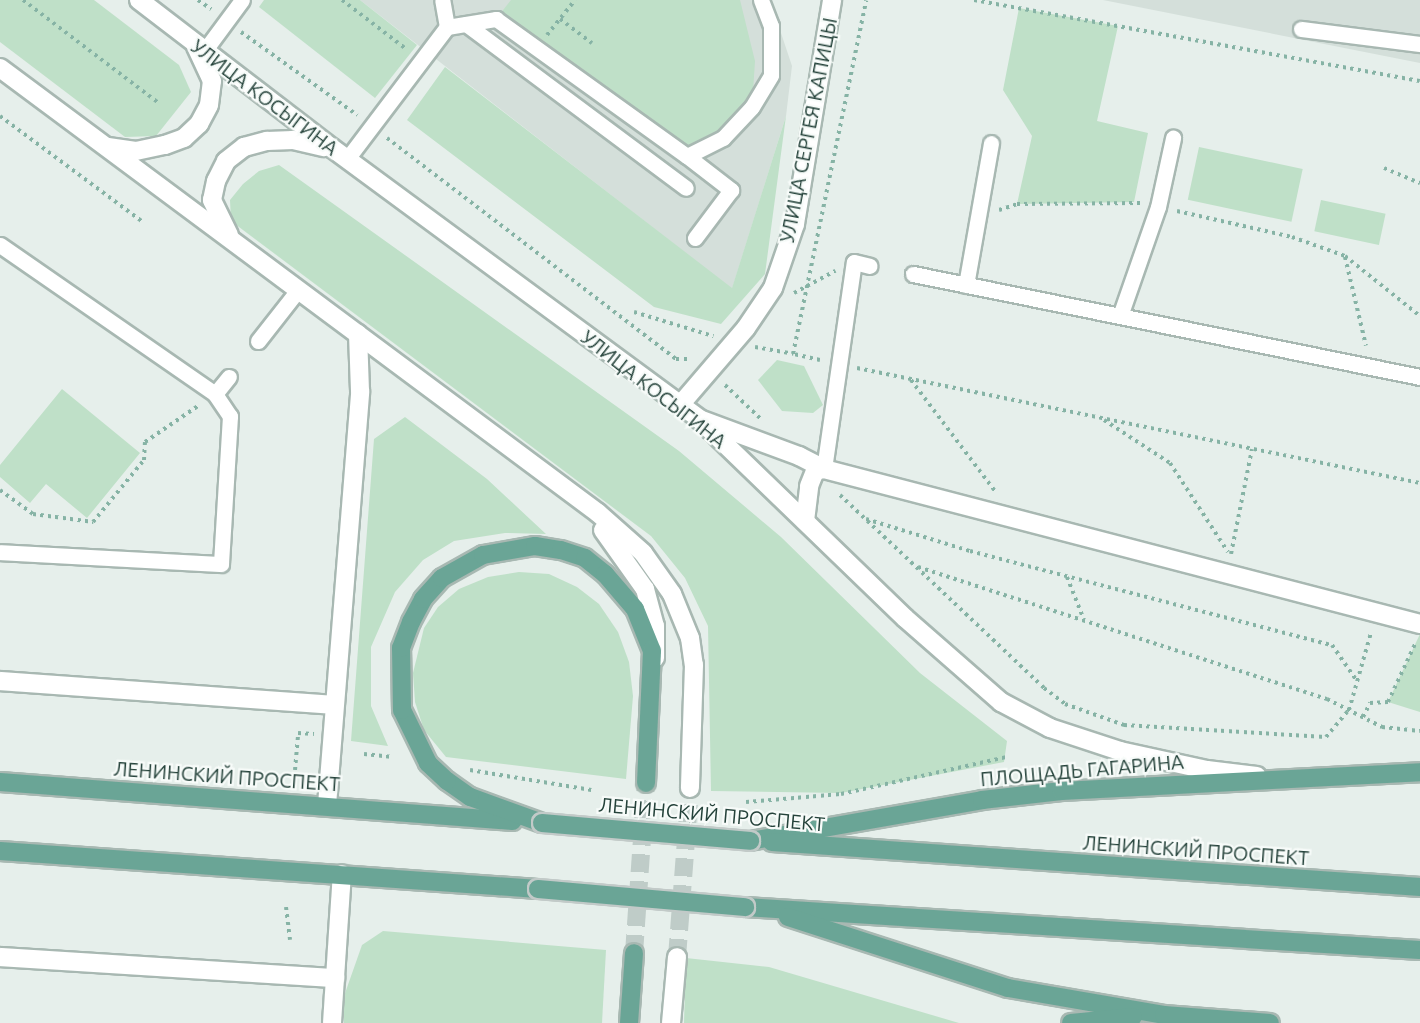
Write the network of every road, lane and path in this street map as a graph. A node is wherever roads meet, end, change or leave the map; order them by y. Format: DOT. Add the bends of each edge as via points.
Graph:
graph roads {
  1 [pos="23,0"];
  2 [pos="139,0"];
  3 [pos="242,0"];
  4 [pos="342,0"];
  5 [pos="442,0"];
  6 [pos="575,0"];
  7 [pos="761,0"];
  8 [pos="832,0"];
  9 [pos="866,0"];
  10 [pos="974,0"];
  11 [pos="560,19"];
  12 [pos="227,21"];
  13 [pos="465,24"];
  14 [pos="447,27"];
  15 [pos="1301,29"];
  16 [pos="592,43"];
  17 [pos="1420,44"];
  18 [pos="198,46"];
  19 [pos="537,48"];
  20 [pos="423,62"];
  21 [pos="0,68"];
  22 [pos="1420,81"];
  23 [pos="160,104"];
  24 [pos="0,116"];
  25 [pos="373,127"];
  26 [pos="1173,138"];
  27 [pos="991,143"];
  28 [pos="106,147"];
  29 [pos="332,148"];
  30 [pos="687,156"];
  31 [pos="347,159"];
  32 [pos="1384,168"];
  33 [pos="1420,183"];
  34 [pos="686,188"];
  35 [pos="1158,207"];
  36 [pos="978,218"];
  37 [pos="144,223"];
  38 [pos="694,238"];
  39 [pos="234,243"];
  40 [pos="0,245"];
  41 [pos="1345,256"];
  42 [pos="870,266"];
  43 [pos="913,274"];
  44 [pos="966,285"];
  45 [pos="298,290"];
  46 [pos="1120,316"];
  47 [pos="1420,316"];
  48 [pos="358,334"];
  49 [pos="258,341"];
  50 [pos="837,364"];
  51 [pos="703,365"];
  52 [pos="1371,367"];
  53 [pos="229,377"];
  54 [pos="1420,377"];
  55 [pos="911,379"];
  56 [pos="215,394"];
  57 [pos="680,405"];
  58 [pos="1101,418"];
  59 [pos="699,419"];
  60 [pos="766,424"];
  61 [pos="1252,449"];
  62 [pos="533,466"];
  63 [pos="819,470"];
  64 [pos="1420,483"];
  65 [pos="0,490"];
  66 [pos="865,519"];
  67 [pos="1017,520"];
  68 [pos="805,521"];
  69 [pos="0,552"];
  70 [pos="1230,556"];
  71 [pos="914,566"];
  72 [pos="1227,575"];
  73 [pos="1067,576"];
  74 [pos="1376,615"];
  75 [pos="1084,621"];
  76 [pos="1420,624"];
  77 [pos="1420,634"];
  78 [pos="653,676"];
  79 [pos="0,681"];
  80 [pos="1357,681"];
  81 [pos="333,705"];
  82 [pos="1349,710"];
  83 [pos="1363,717"];
  84 [pos="1420,731"];
  85 [pos="298,733"];
  86 [pos="364,754"];
  87 [pos="393,757"];
  88 [pos="1007,757"];
  89 [pos="466,769"];
  90 [pos="295,770"];
  91 [pos="1419,772"];
  92 [pos="1273,777"];
  93 [pos="0,782"];
  94 [pos="646,783"];
  95 [pos="690,788"];
  96 [pos="591,790"];
  97 [pos="746,802"];
  98 [pos="327,805"];
  99 [pos="542,823"];
  100 [pos="750,841"];
  101 [pos="0,851"];
  102 [pos="342,874"];
  103 [pos="1420,887"];
  104 [pos="286,907"];
  105 [pos="746,907"];
  106 [pos="290,940"];
  107 [pos="1420,950"];
  108 [pos="634,953"];
  109 [pos="0,957"];
  110 [pos="678,957"];
  111 [pos="335,978"];
  112 [pos="1164,1015"];
  113 [pos="332,1023"];
  114 [pos="629,1023"];
  115 [pos="671,1023"];
  116 [pos="1071,1023"];
  117 [pos="1270,1023"];
  1 -- 23 [label="path"];
  2 -- 18 [label="main road, УЛИЦА КОСЫГИНА"];
  3 -- 12 [label="lane"];
  4 -- 20 [label="path"];
  5 -- 14 [label="lane"];
  6 -- 11 [label="path"];
  7 -- 30 [label="lane" via="771,26 771,75 752,107 723,138"];
  8 -- 51 [label="main road, УЛИЦА СЕРГЕЯ КАПИЦЫ" via="795,224 773,288"];
  9 -- 50 [label="path" via="793,354"];
  10 -- 22 [label="path"];
  11 -- 16 [label="path"];
  11 -- 19 [label="path"];
  12 -- 18 [label="lane"];
  12 -- 25 [label="path"];
  13 -- 14 [label="lane"];
  13 -- 19 [label="lane" via="496,19"];
  13 -- 34 [label="lane"];
  14 -- 20 [label="lane"];
  15 -- 17 [label="lane"];
  18 -- 28 [label="main road" via="212,81 209,105 199,124 184,138 165,145 136,151"];
  18 -- 29 [label="main road, УЛИЦА КОСЫГИНА"];
  19 -- 30 [label="lane"];
  20 -- 25 [label="lane"];
  21 -- 28 [label="main road"];
  24 -- 37 [label="path"];
  25 -- 31 [label="lane"];
  25 -- 51 [label="path" via="676,359"];
  26 -- 35 [label="lane"];
  27 -- 36 [label="lane"];
  28 -- 39 [label="main road"];
  29 -- 31 [label="main road, УЛИЦА КОСЫГИНА"];
  29 -- 39 [label="main road" via="293,140 267,141 244,147 226,161 212,200"];
  30 -- 38 [label="lane" via="731,190"];
  31 -- 57 [label="main road, УЛИЦА КОСЫГИНА"];
  32 -- 33 [label="path"];
  35 -- 36 [label="path" via="1134,202 1017,204"];
  35 -- 41 [label="path" via="1292,237"];
  35 -- 46 [label="lane"];
  36 -- 44 [label="lane"];
  39 -- 45 [label="main road"];
  40 -- 56 [label="lane"];
  41 -- 47 [label="path"];
  41 -- 52 [label="path"];
  42 -- 50 [label="lane" via="854,262"];
  43 -- 44 [label="lane"];
  44 -- 46 [label="lane"];
  45 -- 48 [label="main road"];
  45 -- 49 [label="lane"];
  46 -- 52 [label="lane"];
  48 -- 62 [label="main road"];
  48 -- 81 [label="main road" via="360,391"];
  50 -- 55 [label="path"];
  50 -- 63 [label="lane"];
  51 -- 57 [label="main road, УЛИЦА СЕРГЕЯ КАПИЦЫ"];
  51 -- 60 [label="path"];
  52 -- 54 [label="lane"];
  53 -- 56 [label="lane"];
  55 -- 58 [label="path"];
  55 -- 67 [label="path"];
  56 -- 65 [label="path" via="145,442 144,460 93,522 33,514"];
  56 -- 69 [label="lane" via="230,416 221,564"];
  57 -- 59 [label="main road, УЛИЦА КОСЫГИНА"];
  58 -- 61 [label="path"];
  58 -- 70 [label="path" via="1170,463"];
  59 -- 63 [label="main road" via="799,456"];
  59 -- 68 [label="main road, УЛИЦА КОСЫГИНА"];
  61 -- 64 [label="path"];
  61 -- 70 [label="path"];
  62 -- 78 [label="main road" via="596,522 620,549 645,589 655,627"];
  62 -- 95 [label="main road" via="622,533 649,560 672,594 690,638 694,665"];
  63 -- 66 [label="path"];
  63 -- 67 [label="main road"];
  63 -- 68 [label="main road" via="805,500"];
  66 -- 71 [label="path"];
  66 -- 73 [label="path"];
  67 -- 72 [label="main road"];
  68 -- 92 [label="main road, УЛИЦА КОСЫГИНА" via="980,686 1021,715 1120,751 1207,770"];
  70 -- 72 [label="path"];
  71 -- 75 [label="path"];
  71 -- 82 [label="path" via="1065,704 1124,725 1326,737"];
  72 -- 74 [label="main road"];
  73 -- 75 [label="path"];
  73 -- 80 [label="path" via="1332,645"];
  74 -- 76 [label="main road"];
  74 -- 80 [label="path"];
  75 -- 82 [label="path" via="1327,699"];
  77 -- 83 [label="path" via="1388,702 1370,703"];
  78 -- 94 [label="main road"];
  78 -- 99 [label="main road" via="652,651 635,609 605,573 585,558 535,546 483,555 442,579 423,599 401,648 398,676 402,710 413,738 428,763 470,797"];
  79 -- 81 [label="main road"];
  80 -- 82 [label="path"];
  81 -- 98 [label="main road"];
  82 -- 83 [label="path"];
  83 -- 84 [label="path" via="1382,727"];
  85 -- 90 [label="path"];
  86 -- 87 [label="path"];
  88 -- 97 [label="path" via="841,794"];
  89 -- 96 [label="path"];
  91 -- 92 [label="main road, ПЛОЩАДЬ ГАГАРИНА"];
  92 -- 100 [label="main road, ПЛОЩАДЬ ГАГАРИНА" via="982,800"];
  93 -- 98 [label="main road, ЛЕНИНСКИЙ ПРОСПЕКТ"];
  98 -- 99 [label="main road, ЛЕНИНСКИЙ ПРОСПЕКТ"];
  99 -- 100 [label="main road, ЛЕНИНСКИЙ ПРОСПЕКТ, bridge"];
  100 -- 103 [label="main road, ЛЕНИНСКИЙ ПРОСПЕКТ"];
  101 -- 102 [label="main road"];
  102 -- 105 [label="main road, bridge"];
  102 -- 111 [label="main road"];
  104 -- 106 [label="path"];
  105 -- 107 [label="main road"];
  105 -- 112 [label="main road" via="1008,988"];
  108 -- 114 [label="main road"];
  109 -- 111 [label="main road"];
  110 -- 115 [label="main road"];
  111 -- 113 [label="main road"];
  112 -- 116 [label="main road"];
  112 -- 117 [label="main road"];
}
